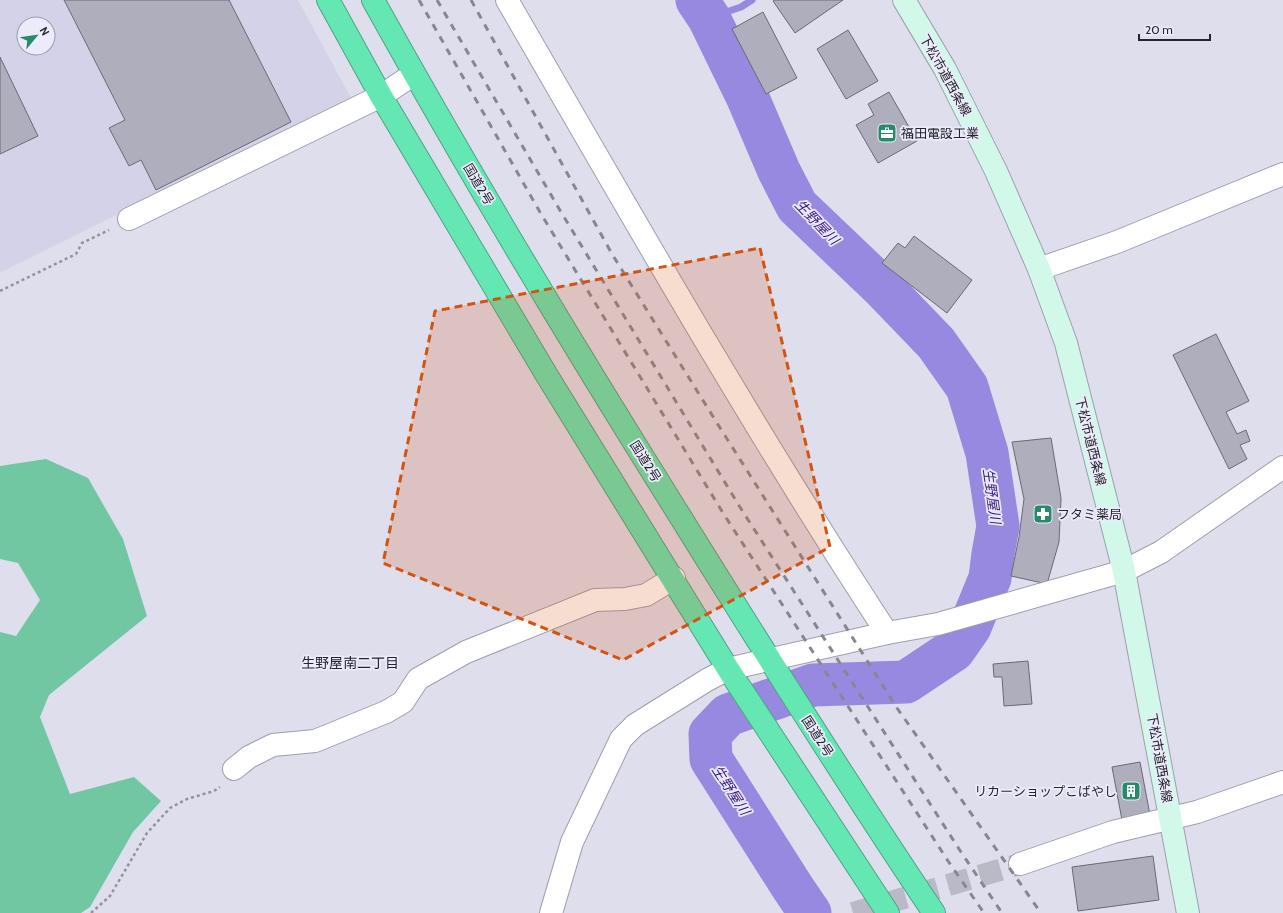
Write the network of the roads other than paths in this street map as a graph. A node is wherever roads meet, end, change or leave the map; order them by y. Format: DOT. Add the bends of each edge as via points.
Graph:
graph roads {
  1 [pos="328,0"];
  2 [pos="373,0"];
  3 [pos="507,0"];
  4 [pos="904,0"];
  5 [pos="414,74"];
  6 [pos="381,96"];
  7 [pos="1283,174"];
  8 [pos="129,219"];
  9 [pos="1039,269"];
  10 [pos="1283,467"];
  11 [pos="1124,571"];
  12 [pos="674,578"];
  13 [pos="887,633"];
  14 [pos="774,667"];
  15 [pos="728,669"];
  16 [pos="234,769"];
  17 [pos="1283,782"];
  18 [pos="1171,818"];
  19 [pos="1020,864"];
  20 [pos="552,913"];
  21 [pos="888,913"];
  22 [pos="934,913"];
  23 [pos="1188,913"];
  1 -- 6 [label="highway"];
  2 -- 5 [label="highway, 国道2号"];
  3 -- 13 [label="street" via="775,456"];
  4 -- 9 [label="street, 下松市道西条線" via="944,69 996,171"];
  5 -- 6 [label="street"];
  5 -- 14 [label="highway, 国道2号" via="580,356"];
  6 -- 8 [label="street"];
  6 -- 12 [label="highway" via="546,374"];
  7 -- 9 [label="street" via="1118,242"];
  9 -- 11 [label="street, 下松市道西条線" via="1066,343"];
  10 -- 11 [label="street" via="1161,552"];
  11 -- 13 [label="street" via="938,624"];
  11 -- 18 [label="street, 下松市道西条線"];
  12 -- 15 [label="highway"];
  12 -- 16 [label="street" via="646,594 595,600 466,652 418,679 403,702 386,712 315,741 273,745 249,757"];
  13 -- 14 [label="street"];
  14 -- 15 [label="street"];
  14 -- 22 [label="highway, 国道2号"];
  15 -- 20 [label="street" via="635,725 621,739 572,842"];
  15 -- 21 [label="highway"];
  17 -- 18 [label="street" via="1197,812"];
  18 -- 19 [label="street" via="1113,832"];
  18 -- 23 [label="street, 下松市道西条線"];
}
